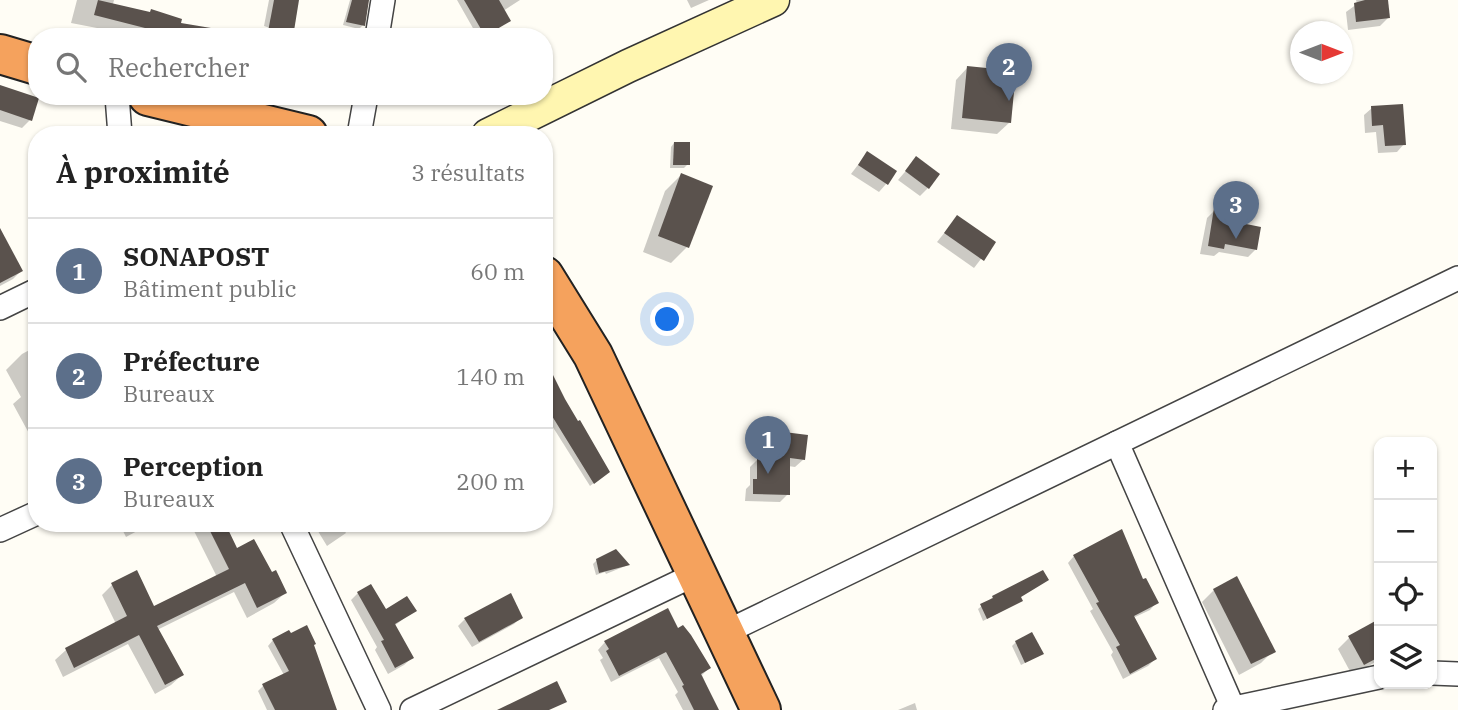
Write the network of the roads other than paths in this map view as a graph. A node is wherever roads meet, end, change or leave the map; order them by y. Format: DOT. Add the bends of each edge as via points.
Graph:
graph roads {
  1 [pos="383,0"];
  2 [pos="773,0"];
  3 [pos="378,28"];
  4 [pos="0,54"];
  5 [pos="28,62"];
  6 [pos="553,102"];
  7 [pos="118,105"];
  8 [pos="185,105"];
  9 [pos="364,105"];
  10 [pos="548,105"];
  11 [pos="119,126"];
  12 [pos="271,126"];
  13 [pos="361,126"];
  14 [pos="506,126"];
  15 [pos="1458,278"];
  16 [pos="553,291"];
  17 [pos="28,294"];
  18 [pos="0,308"];
  19 [pos="1117,443"];
  20 [pos="28,517"];
  21 [pos="0,530"];
  22 [pos="295,532"];
  23 [pos="696,574"];
  24 [pos="724,633"];
  25 [pos="1437,673"];
  26 [pos="1458,674"];
  27 [pos="1374,678"];
  28 [pos="1229,709"];
  29 [pos="379,710"];
  30 [pos="412,710"];
  31 [pos="761,710"];
  1 -- 3 [label="street"];
  2 -- 6 [label="main road"];
  4 -- 5 [label="highway"];
  7 -- 11 [label="street"];
  8 -- 12 [label="highway"];
  9 -- 13 [label="street"];
  10 -- 14 [label="main road"];
  15 -- 19 [label="street"];
  16 -- 23 [label="highway" via="593,355"];
  17 -- 18 [label="street"];
  19 -- 24 [label="street"];
  19 -- 28 [label="street"];
  20 -- 21 [label="street"];
  22 -- 29 [label="street"];
  23 -- 24 [label="highway"];
  23 -- 30 [label="street"];
  24 -- 31 [label="highway"];
  25 -- 26 [label="street"];
  27 -- 28 [label="street"];
}
